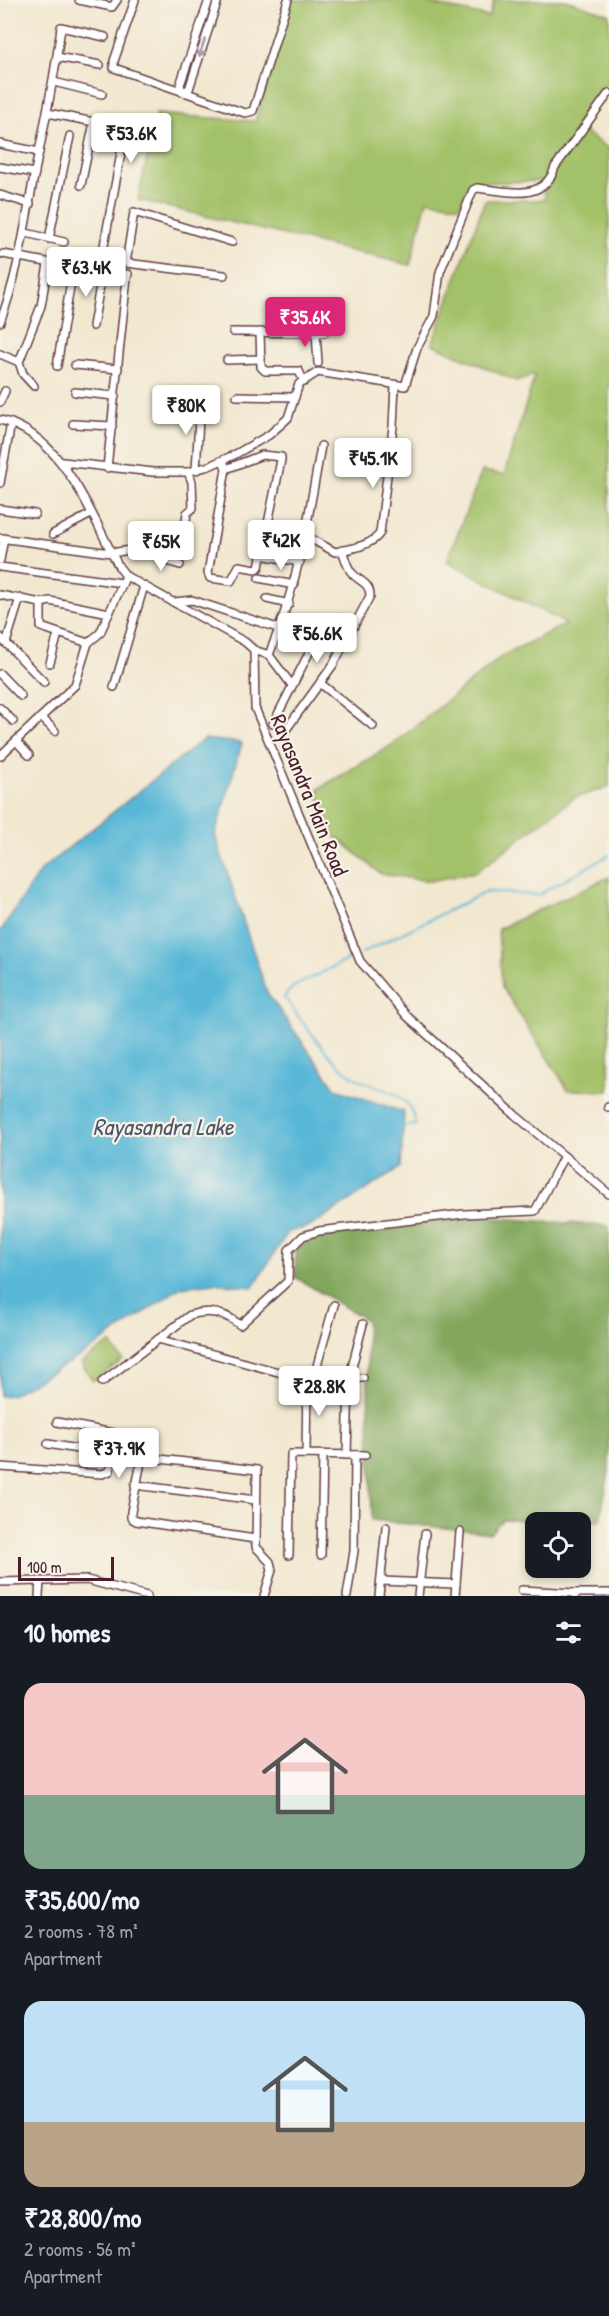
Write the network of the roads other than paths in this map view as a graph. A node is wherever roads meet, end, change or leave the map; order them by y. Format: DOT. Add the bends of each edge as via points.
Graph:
graph roads {
  1 [pos="79,0"];
  2 [pos="117,0"];
  3 [pos="135,0"];
  4 [pos="208,0"];
  5 [pos="218,0"];
  6 [pos="288,0"];
  7 [pos="105,37"];
  8 [pos="57,57"];
  9 [pos="100,65"];
  10 [pos="54,82"];
  11 [pos="182,92"];
  12 [pos="609,93"];
  13 [pos="102,94"];
  14 [pos="48,113"];
  15 [pos="126,126"];
  16 [pos="70,136"];
  17 [pos="0,144"];
  18 [pos="39,152"];
  19 [pos="0,167"];
  20 [pos="35,173"];
  21 [pos="81,185"];
  22 [pos="0,195"];
  23 [pos="30,204"];
  24 [pos="26,233"];
  25 [pos="49,238"];
  26 [pos="64,242"];
  27 [pos="232,242"];
  28 [pos="3,254"];
  29 [pos="19,258"];
  30 [pos="48,264"];
  31 [pos="130,264"];
  32 [pos="73,269"];
  33 [pos="102,274"];
  34 [pos="224,274"];
  35 [pos="127,277"];
  36 [pos="0,322"];
  37 [pos="93,326"];
  38 [pos="233,332"];
  39 [pos="260,332"];
  40 [pos="0,354"];
  41 [pos="227,360"];
  42 [pos="261,360"];
  43 [pos="20,362"];
  44 [pos="318,363"];
  45 [pos="75,365"];
  46 [pos="57,366"];
  47 [pos="118,369"];
  48 [pos="304,382"];
  49 [pos="394,385"];
  50 [pos="34,386"];
  51 [pos="5,391"];
  52 [pos="75,392"];
  53 [pos="115,396"];
  54 [pos="237,396"];
  55 [pos="295,397"];
  56 [pos="0,402"];
  57 [pos="200,403"];
  58 [pos="0,420"];
  59 [pos="11,423"];
  60 [pos="73,424"];
  61 [pos="112,426"];
  62 [pos="255,443"];
  63 [pos="321,446"];
  64 [pos="262,455"];
  65 [pos="223,460"];
  66 [pos="63,462"];
  67 [pos="107,468"];
  68 [pos="226,468"];
  69 [pos="196,470"];
  70 [pos="188,472"];
  71 [pos="0,483"];
  72 [pos="0,509"];
  73 [pos="35,514"];
  74 [pos="91,514"];
  75 [pos="185,527"];
  76 [pos="53,534"];
  77 [pos="170,534"];
  78 [pos="306,536"];
  79 [pos="2,538"];
  80 [pos="170,544"];
  81 [pos="188,547"];
  82 [pos="342,550"];
  83 [pos="111,553"];
  84 [pos="158,553"];
  85 [pos="266,556"];
  86 [pos="0,560"];
  87 [pos="300,562"];
  88 [pos="180,564"];
  89 [pos="0,567"];
  90 [pos="259,578"];
  91 [pos="124,580"];
  92 [pos="294,585"];
  93 [pos="144,586"];
  94 [pos="0,595"];
  95 [pos="20,598"];
  96 [pos="267,599"];
  97 [pos="175,602"];
  98 [pos="42,603"];
  99 [pos="289,604"];
  100 [pos="109,614"];
  101 [pos="280,628"];
  102 [pos="58,634"];
  103 [pos="0,636"];
  104 [pos="6,642"];
  105 [pos="88,644"];
  106 [pos="254,650"];
  107 [pos="269,655"];
  108 [pos="50,663"];
  109 [pos="0,674"];
  110 [pos="44,682"];
  111 [pos="320,683"];
  112 [pos="291,684"];
  113 [pos="114,687"];
  114 [pos="21,696"];
  115 [pos="0,708"];
  116 [pos="42,717"];
  117 [pos="13,721"];
  118 [pos="273,724"];
  119 [pos="374,726"];
  120 [pos="55,731"];
  121 [pos="285,731"];
  122 [pos="16,741"];
  123 [pos="0,743"];
  124 [pos="6,750"];
  125 [pos="29,755"];
  126 [pos="0,756"];
  127 [pos="564,1156"];
  128 [pos="609,1194"];
  129 [pos="334,1305"];
  130 [pos="363,1324"];
  131 [pos="159,1339"];
  132 [pos="363,1378"];
  133 [pos="349,1379"];
  134 [pos="310,1380"];
  135 [pos="102,1382"];
  136 [pos="57,1422"];
  137 [pos="48,1444"];
  138 [pos="306,1454"];
  139 [pos="323,1454"];
  140 [pos="113,1455"];
  141 [pos="351,1455"];
  142 [pos="366,1455"];
  143 [pos="0,1467"];
  144 [pos="135,1485"];
  145 [pos="256,1500"];
  146 [pos="386,1527"];
  147 [pos="460,1532"];
  148 [pos="425,1534"];
  149 [pos="255,1539"];
  150 [pos="289,1555"];
  151 [pos="321,1555"];
  152 [pos="39,1581"];
  153 [pos="381,1581"];
  154 [pos="0,1582"];
  155 [pos="420,1583"];
  156 [pos="456,1584"];
  157 [pos="522,1590"];
  158 [pos="536,1593"];
  159 [pos="609,1593"];
  160 [pos="575,1594"];
  161 [pos="39,1596"];
  162 [pos="147,1596"];
  163 [pos="264,1596"];
  164 [pos="347,1596"];
  165 [pos="379,1596"];
  166 [pos="418,1596"];
  167 [pos="455,1596"];
  1 -- 2 [label="street" via="112,7"];
  3 -- 11 [label="street" via="114,68"];
  4 -- 11 [label="street" via="180,85"];
  5 -- 11 [label="street, one-way" via="189,88"];
  6 -- 11 [label="street" via="250,113"];
  7 -- 8 [label="street" via="61,27"];
  8 -- 9 [label="street"];
  8 -- 10 [label="street"];
  10 -- 13 [label="street"];
  10 -- 14 [label="street"];
  12 -- 49 [label="street" via="546,185 525,193 473,190 440,272 434,316 417,348 407,383"];
  14 -- 18 [label="street"];
  14 -- 21 [label="street" via="94,122"];
  15 -- 35 [label="street" via="103,251"];
  16 -- 25 [label="street"];
  17 -- 18 [label="street"];
  18 -- 20 [label="street"];
  19 -- 20 [label="street"];
  20 -- 23 [label="street"];
  22 -- 23 [label="street"];
  23 -- 24 [label="street"];
  24 -- 25 [label="street"];
  24 -- 29 [label="street"];
  25 -- 26 [label="street"];
  27 -- 31 [label="street" via="134,212 126,263"];
  28 -- 29 [label="street"];
  29 -- 30 [label="street"];
  29 -- 36 [label="street"];
  30 -- 32 [label="street"];
  30 -- 43 [label="street" via="39,312"];
  31 -- 34 [label="street"];
  31 -- 35 [label="street"];
  32 -- 33 [label="street"];
  32 -- 46 [label="street"];
  33 -- 35 [label="street"];
  33 -- 37 [label="street"];
  35 -- 47 [label="street"];
  38 -- 39 [label="street"];
  39 -- 42 [label="street"];
  39 -- 44 [label="street" via="320,333"];
  40 -- 43 [label="street"];
  41 -- 42 [label="street"];
  42 -- 48 [label="street" via="266,371 299,371"];
  43 -- 50 [label="street" via="22,374"];
  45 -- 47 [label="street"];
  47 -- 53 [label="street"];
  48 -- 49 [label="street" via="318,372 327,372"];
  48 -- 55 [label="street" via="299,384"];
  49 -- 82 [label="street" via="380,533 368,542"];
  51 -- 56 [label="street"];
  52 -- 53 [label="street"];
  53 -- 61 [label="street"];
  54 -- 55 [label="street"];
  55 -- 62 [label="street" via="288,418"];
  57 -- 69 [label="street"];
  58 -- 59 [label="street"];
  59 -- 66 [label="street"];
  59 -- 71 [label="street"];
  60 -- 61 [label="street"];
  61 -- 67 [label="street"];
  62 -- 64 [label="street"];
  62 -- 65 [label="street"];
  63 -- 78 [label="street"];
  64 -- 68 [label="street"];
  64 -- 68 [label="street" via="281,460 259,567 239,566 231,581 210,578 208,573"];
  65 -- 68 [label="street"];
  65 -- 69 [label="street"];
  66 -- 67 [label="street"];
  66 -- 74 [label="street"];
  67 -- 70 [label="street"];
  69 -- 70 [label="street"];
  70 -- 75 [label="street" via="193,508 187,513"];
  72 -- 73 [label="street"];
  74 -- 76 [label="street"];
  74 -- 83 [label="street"];
  77 -- 80 [label="street"];
  78 -- 82 [label="street" via="335,552"];
  78 -- 87 [label="street"];
  79 -- 83 [label="street"];
  79 -- 86 [label="street"];
  80 -- 81 [label="street"];
  80 -- 84 [label="street"];
  82 -- 111 [label="street" via="352,573 362,580 370,596"];
  83 -- 84 [label="street"];
  83 -- 91 [label="street"];
  84 -- 88 [label="street" via="164,564"];
  85 -- 87 [label="street"];
  87 -- 92 [label="street"];
  89 -- 91 [label="street"];
  90 -- 92 [label="street"];
  91 -- 93 [label="street"];
  91 -- 100 [label="street"];
  92 -- 99 [label="street"];
  93 -- 97 [label="street"];
  93 -- 113 [label="street"];
  94 -- 95 [label="street"];
  95 -- 98 [label="street"];
  95 -- 104 [label="street"];
  96 -- 99 [label="street"];
  97 -- 101 [label="street" via="192,600"];
  97 -- 106 [label="street"];
  98 -- 100 [label="street" via="50,601"];
  98 -- 102 [label="street" via="42,627"];
  99 -- 101 [label="street"];
  100 -- 105 [label="street" via="100,633"];
  101 -- 107 [label="street"];
  101 -- 112 [label="street" via="300,634 312,644"];
  102 -- 105 [label="street"];
  102 -- 108 [label="street"];
  103 -- 104 [label="street"];
  104 -- 110 [label="street"];
  105 -- 116 [label="street" via="75,685"];
  106 -- 107 [label="street"];
  106 -- 127 [label="street, Rayasandra Main Road" via="255,708 360,961 407,1016"];
  107 -- 112 [label="street"];
  109 -- 114 [label="street"];
  111 -- 119 [label="street"];
  111 -- 121 [label="street"];
  112 -- 118 [label="street"];
  115 -- 117 [label="street"];
  116 -- 120 [label="street"];
  116 -- 122 [label="street"];
  122 -- 124 [label="street"];
  122 -- 125 [label="street"];
  123 -- 124 [label="street"];
  124 -- 126 [label="street"];
  127 -- 128 [label="street, Rayasandra Main Road"];
  127 -- 131 [label="street" via="535,1211 464,1214 309,1233 289,1250 288,1281 240,1325 225,1315 202,1312 190,1315"];
  129 -- 134 [label="street"];
  130 -- 133 [label="street"];
  131 -- 134 [label="street"];
  131 -- 135 [label="street"];
  132 -- 133 [label="street"];
  133 -- 134 [label="street"];
  133 -- 141 [label="street"];
  134 -- 138 [label="street"];
  136 -- 140 [label="street" via="110,1431"];
  137 -- 140 [label="street"];
  138 -- 139 [label="street"];
  138 -- 150 [label="street" via="291,1454"];
  139 -- 141 [label="street"];
  139 -- 151 [label="street"];
  140 -- 143 [label="street" via="110,1471 102,1474"];
  141 -- 142 [label="street"];
  141 -- 164 [label="street" via="354,1551"];
  144 -- 145 [label="street"];
  144 -- 145 [label="street" via="142,1457 183,1460 257,1470"];
  144 -- 149 [label="street" via="131,1518 136,1521"];
  145 -- 149 [label="street"];
  146 -- 153 [label="street"];
  147 -- 156 [label="street"];
  148 -- 155 [label="street"];
  149 -- 163 [label="street" via="258,1552 270,1562 272,1570"];
  152 -- 154 [label="street"];
  152 -- 161 [label="street"];
  152 -- 162 [label="street" via="87,1580"];
  153 -- 155 [label="street"];
  153 -- 165 [label="street"];
  155 -- 156 [label="street"];
  155 -- 166 [label="street"];
  156 -- 167 [label="street"];
  157 -- 158 [label="street"];
  158 -- 160 [label="street"];
  159 -- 160 [label="street"];
}
